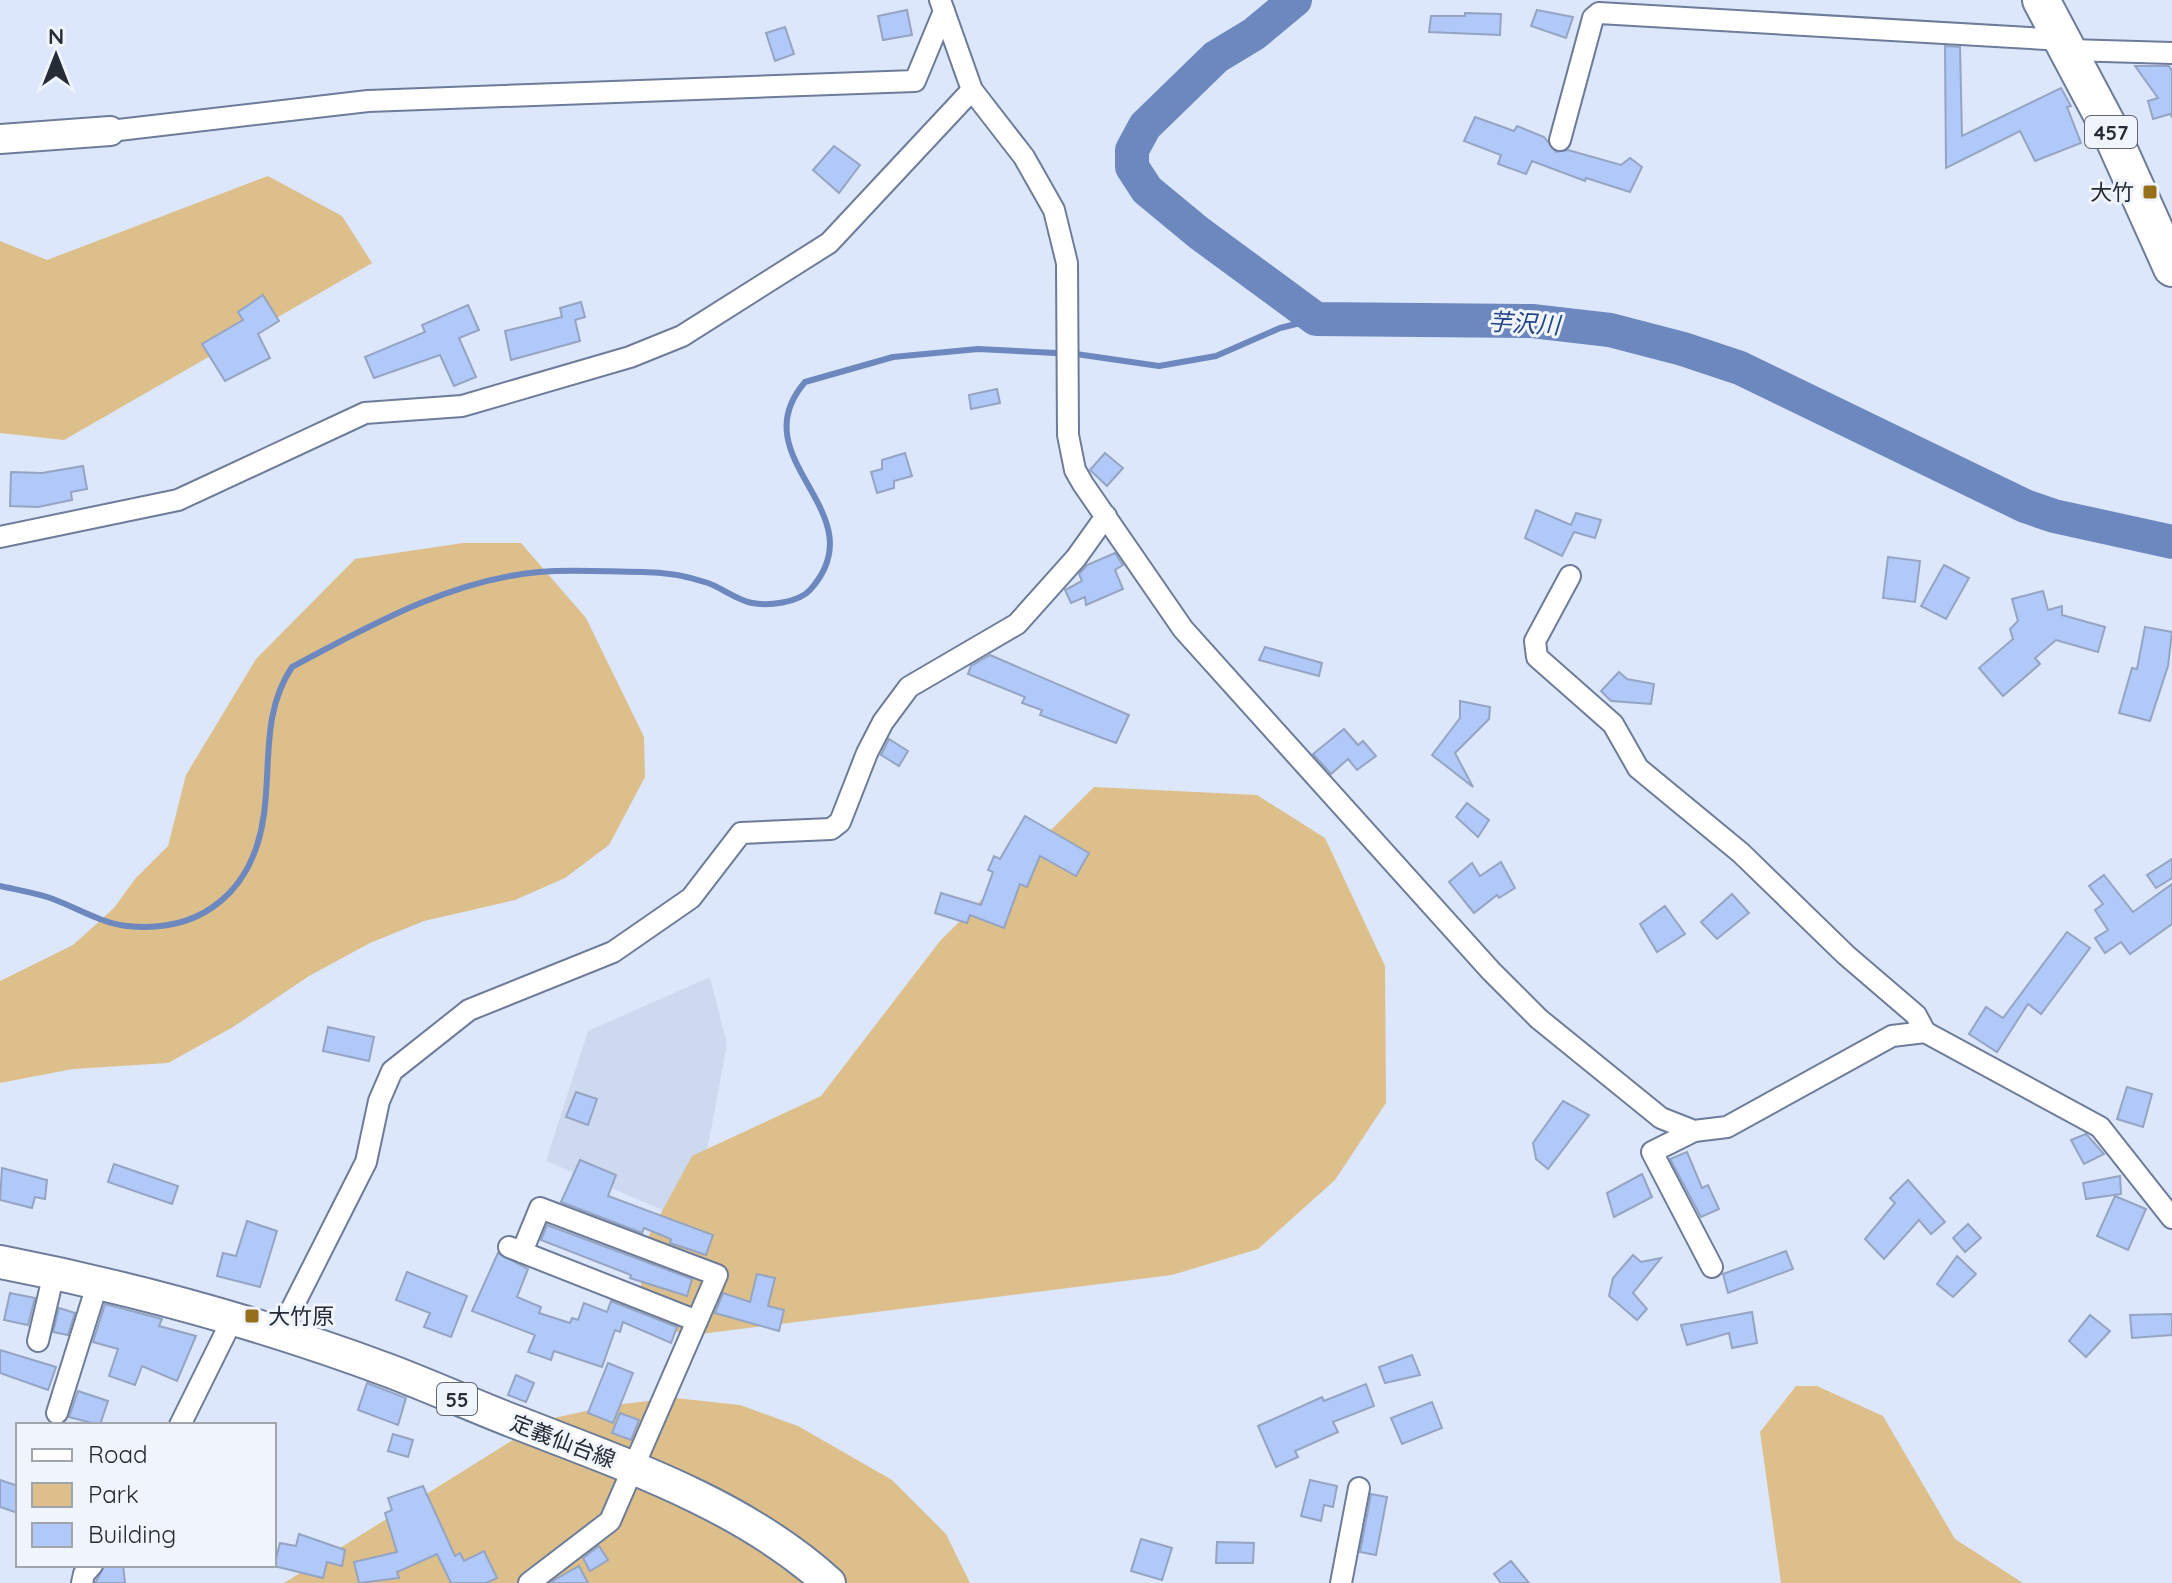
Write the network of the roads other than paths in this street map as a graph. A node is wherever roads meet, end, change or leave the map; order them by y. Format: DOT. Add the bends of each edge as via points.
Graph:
graph roads {
  1 [pos="2041,0"];
  2 [pos="942,6"];
  3 [pos="2066,45"];
  4 [pos="2172,53"];
  5 [pos="972,90"];
  6 [pos="110,131"];
  7 [pos="0,139"];
  8 [pos="1560,140"];
  9 [pos="2172,268"];
  10 [pos="1106,516"];
  11 [pos="0,537"];
  12 [pos="1570,576"];
  13 [pos="1925,1032"];
  14 [pos="1694,1131"];
  15 [pos="2172,1218"];
  16 [pos="0,1262"];
  17 [pos="1712,1267"];
  18 [pos="54,1273"];
  19 [pos="98,1282"];
  20 [pos="233,1318"];
  21 [pos="697,1321"];
  22 [pos="279,1334"];
  23 [pos="38,1341"];
  24 [pos="57,1413"];
  25 [pos="181,1423"];
  26 [pos="633,1468"];
  27 [pos="1359,1488"];
  28 [pos="529,1583"];
  29 [pos="829,1583"];
  30 [pos="1341,1583"];
  1 -- 3 [label="highway, 457"];
  2 -- 5 [label="street"];
  2 -- 6 [label="street" via="915,81 368,101"];
  3 -- 4 [label="street"];
  3 -- 8 [label="street" via="1599,13 1593,18"];
  3 -- 9 [label="highway, 457"];
  5 -- 10 [label="street" via="1024,157 1054,210 1067,263 1068,435 1075,470"];
  5 -- 11 [label="street" via="829,243 682,336 630,357 462,406 365,413 178,500"];
  6 -- 7 [label="street"];
  10 -- 14 [label="street" via="1183,629 1491,971 1539,1019 1661,1118"];
  10 -- 22 [label="street" via="1017,624 909,687 883,722 840,822 831,829 741,833 691,898 649,927 587,965 469,1010 392,1071 379,1101 366,1162"];
  12 -- 13 [label="street" via="1535,641 1537,657 1613,724 1638,768 1741,853 1916,1015"];
  13 -- 14 [label="street" via="1892,1036 1727,1127"];
  13 -- 15 [label="street" via="2100,1127"];
  14 -- 17 [label="street" via="1652,1152"];
  16 -- 18 [label="main road, 定義仙台線 / 55"];
  18 -- 19 [label="main road, 定義仙台線 / 55"];
  18 -- 23 [label="street"];
  19 -- 20 [label="main road, 定義仙台線 / 55"];
  19 -- 24 [label="street"];
  20 -- 22 [label="main road, 定義仙台線 / 55"];
  20 -- 25 [label="street"];
  21 -- 21 [label="street" via="717,1275 540,1208 516,1249"];
  21 -- 26 [label="street"];
  22 -- 26 [label="main road, 定義仙台線 / 55" via="389,1371"];
  26 -- 28 [label="street" via="610,1521"];
  26 -- 29 [label="main road, 定義仙台線 / 55" via="741,1519"];
  27 -- 30 [label="street"];
}
